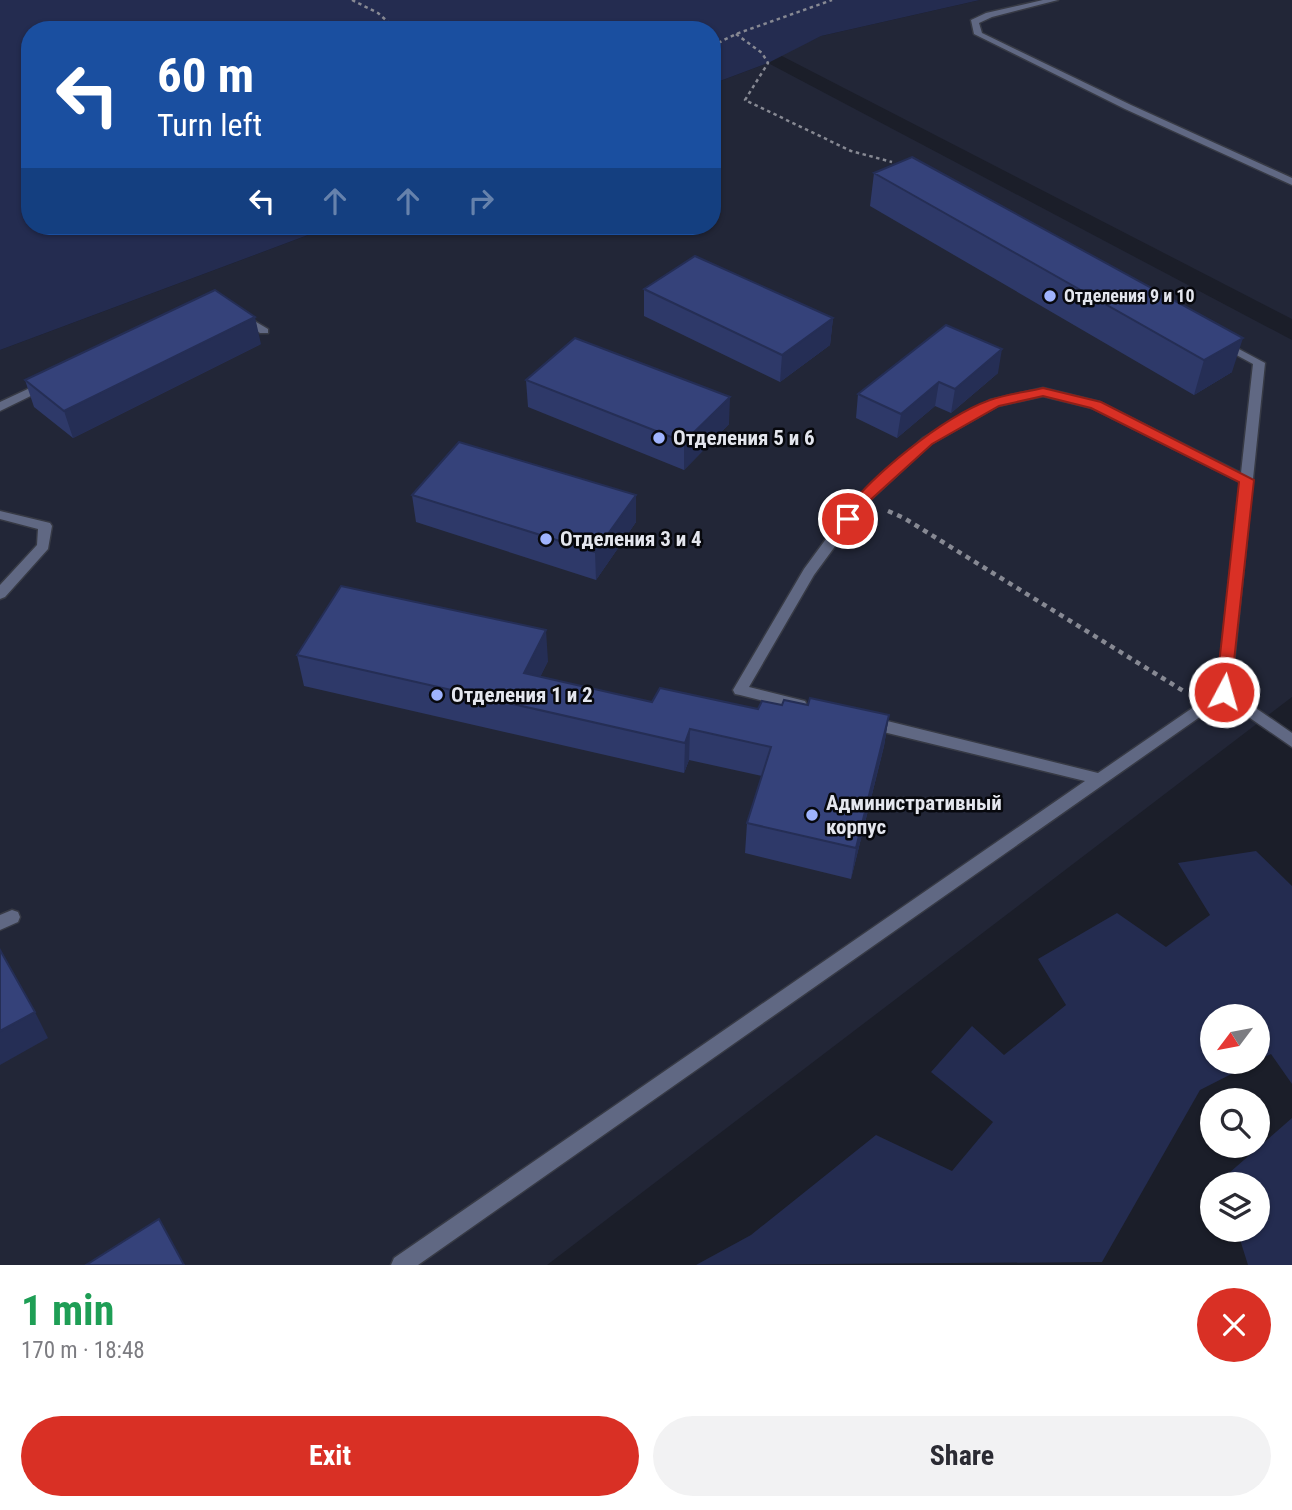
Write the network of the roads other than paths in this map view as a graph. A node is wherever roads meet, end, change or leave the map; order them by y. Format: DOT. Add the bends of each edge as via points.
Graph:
graph roads {
  1 [pos="1054,0"];
  2 [pos="1292,182"];
  3 [pos="231,309"];
  4 [pos="264,331"];
  5 [pos="1210,337"];
  6 [pos="61,377"];
  7 [pos="0,407"];
  8 [pos="1246,480"];
  9 [pos="0,515"];
  10 [pos="0,594"];
  11 [pos="1224,692"];
  12 [pos="820,710"];
  13 [pos="860,720"];
  14 [pos="1292,741"];
  15 [pos="1099,779"];
  16 [pos="401,1265"];
  1 -- 2 [label="lane" via="989,15 974,22 978,34"];
  3 -- 4 [label="lane"];
  5 -- 8 [label="lane" via="1259,363"];
  6 -- 7 [label="lane"];
  8 -- 11 [label="lane"];
  8 -- 12 [label="lane" via="1096,405 1043,392 994,403 927,441 861,501 809,572 740,690"];
  9 -- 10 [label="lane" via="45,526 43,546"];
  11 -- 14 [label="lane"];
  11 -- 15 [label="lane"];
  13 -- 15 [label="lane"];
  15 -- 16 [label="lane"];
}
